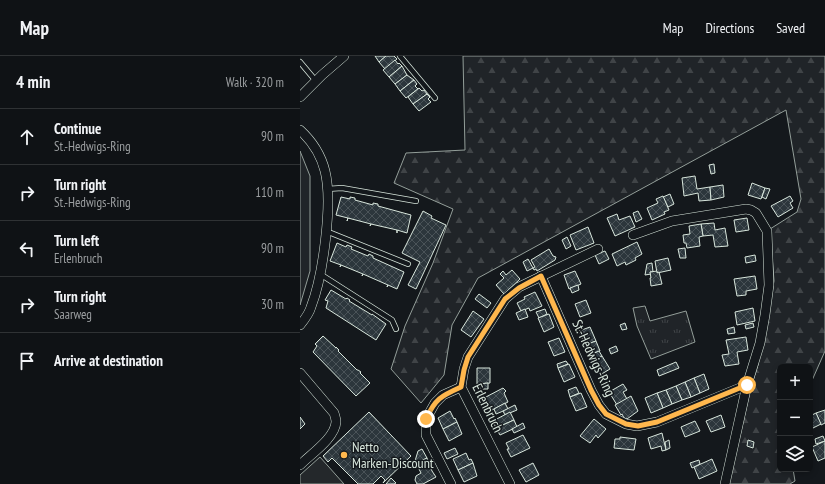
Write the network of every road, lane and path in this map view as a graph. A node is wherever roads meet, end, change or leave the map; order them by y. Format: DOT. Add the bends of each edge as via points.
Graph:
graph roads {
  1 [pos="344,56"];
  2 [pos="400,56"];
  3 [pos="300,62"];
  4 [pos="316,81"];
  5 [pos="300,97"];
  6 [pos="435,98"];
  7 [pos="300,130"];
  8 [pos="327,189"];
  9 [pos="416,201"];
  10 [pos="326,231"];
  11 [pos="633,235"];
  12 [pos="598,249"];
  13 [pos="408,264"];
  14 [pos="320,274"];
  15 [pos="541,276"];
  16 [pos="300,325"];
  17 [pos="396,329"];
  18 [pos="300,373"];
  19 [pos="747,385"];
  20 [pos="461,387"];
  21 [pos="300,465"];
  22 [pos="451,484"];
  23 [pos="510,484"];
  24 [pos="725,484"];
  1 -- 4 [label="street"];
  2 -- 6 [label="lane"];
  3 -- 4 [label="lane"];
  4 -- 5 [label="street"];
  7 -- 8 [label="street" via="319,154"];
  8 -- 9 [label="lane" via="342,188"];
  8 -- 10 [label="street"];
  10 -- 13 [label="lane"];
  10 -- 14 [label="street"];
  11 -- 19 [label="street" via="672,221 731,211 751,210 760,217 767,231 769,285 766,315"];
  12 -- 15 [label="street"];
  14 -- 16 [label="street" via="311,307"];
  14 -- 17 [label="lane" via="392,320"];
  15 -- 19 [label="street, St.-Hedwigs-Ring" via="591,390 606,414 615,419 638,426 657,422"];
  15 -- 20 [label="street, Erlenbruch" via="505,299 468,357"];
  18 -- 21 [label="street" via="334,413 336,421 334,431 326,441"];
  19 -- 24 [label="street"];
  20 -- 22 [label="street" via="443,395 426,419 426,435"];
  20 -- 23 [label="street, Erlenbruch"];
}
